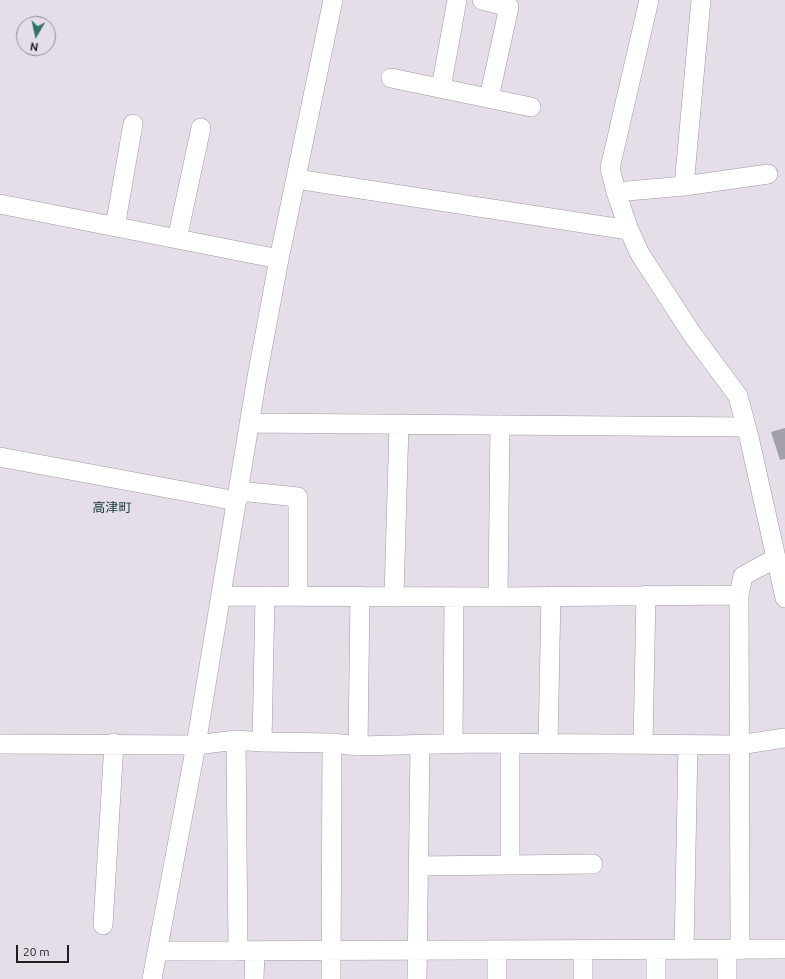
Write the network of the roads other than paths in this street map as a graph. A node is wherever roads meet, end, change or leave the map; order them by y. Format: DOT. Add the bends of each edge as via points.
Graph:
graph roads {
  1 [pos="333,0"];
  2 [pos="457,0"];
  3 [pos="482,0"];
  4 [pos="649,0"];
  5 [pos="701,0"];
  6 [pos="391,78"];
  7 [pos="441,88"];
  8 [pos="489,98"];
  9 [pos="531,107"];
  10 [pos="133,124"];
  11 [pos="201,128"];
  12 [pos="768,174"];
  13 [pos="296,179"];
  14 [pos="684,186"];
  15 [pos="616,192"];
  16 [pos="0,204"];
  17 [pos="115,227"];
  18 [pos="629,230"];
  19 [pos="177,239"];
  20 [pos="279,260"];
  21 [pos="249,423"];
  22 [pos="399,424"];
  23 [pos="500,425"];
  24 [pos="746,426"];
  25 [pos="0,457"];
  26 [pos="238,496"];
  27 [pos="776,558"];
  28 [pos="739,594"];
  29 [pos="646,595"];
  30 [pos="222,596"];
  31 [pos="265,596"];
  32 [pos="298,596"];
  33 [pos="360,596"];
  34 [pos="394,596"];
  35 [pos="551,596"];
  36 [pos="454,597"];
  37 [pos="498,597"];
  38 [pos="785,598"];
  39 [pos="785,738"];
  40 [pos="236,740"];
  41 [pos="262,742"];
  42 [pos="332,743"];
  43 [pos="510,743"];
  44 [pos="0,744"];
  45 [pos="114,744"];
  46 [pos="453,744"];
  47 [pos="548,744"];
  48 [pos="643,744"];
  49 [pos="196,745"];
  50 [pos="420,745"];
  51 [pos="688,745"];
  52 [pos="739,745"];
  53 [pos="358,746"];
  54 [pos="593,864"];
  55 [pos="510,865"];
  56 [pos="419,866"];
  57 [pos="103,925"];
  58 [pos="330,950"];
  59 [pos="418,950"];
  60 [pos="497,950"];
  61 [pos="583,950"];
  62 [pos="656,950"];
  63 [pos="684,950"];
  64 [pos="734,950"];
  65 [pos="785,950"];
  66 [pos="158,951"];
  67 [pos="246,951"];
  68 [pos="152,979"];
  69 [pos="254,979"];
  70 [pos="331,979"];
  71 [pos="417,979"];
  72 [pos="497,979"];
  73 [pos="583,979"];
  74 [pos="656,979"];
  75 [pos="727,979"];
  1 -- 13 [label="street"];
  2 -- 7 [label="street"];
  3 -- 8 [label="street" via="509,7"];
  4 -- 15 [label="street" via="610,168"];
  5 -- 14 [label="street"];
  6 -- 7 [label="street"];
  7 -- 8 [label="street"];
  8 -- 9 [label="street"];
  10 -- 17 [label="street"];
  11 -- 19 [label="street"];
  12 -- 14 [label="street"];
  13 -- 18 [label="street"];
  13 -- 20 [label="street"];
  14 -- 15 [label="street"];
  15 -- 18 [label="street"];
  16 -- 17 [label="street"];
  17 -- 19 [label="street"];
  18 -- 24 [label="street" via="640,254 692,334 738,396"];
  19 -- 20 [label="street"];
  20 -- 21 [label="street"];
  21 -- 22 [label="street"];
  21 -- 26 [label="street"];
  22 -- 23 [label="street"];
  22 -- 34 [label="street"];
  23 -- 24 [label="street"];
  23 -- 37 [label="street"];
  24 -- 27 [label="street"];
  25 -- 26 [label="street"];
  26 -- 30 [label="street"];
  26 -- 32 [label="street" via="298,497"];
  27 -- 28 [label="street" via="743,576"];
  27 -- 38 [label="street"];
  28 -- 29 [label="street"];
  28 -- 52 [label="street"];
  29 -- 35 [label="street"];
  29 -- 48 [label="street"];
  30 -- 31 [label="street"];
  30 -- 49 [label="street"];
  31 -- 32 [label="street"];
  31 -- 41 [label="street"];
  32 -- 33 [label="street"];
  33 -- 34 [label="street"];
  33 -- 53 [label="street"];
  34 -- 36 [label="street"];
  35 -- 37 [label="street"];
  35 -- 47 [label="street"];
  36 -- 37 [label="street"];
  36 -- 46 [label="street"];
  39 -- 52 [label="street"];
  40 -- 41 [label="street"];
  40 -- 49 [label="street"];
  40 -- 67 [label="street"];
  41 -- 42 [label="street"];
  42 -- 53 [label="street"];
  42 -- 58 [label="street"];
  43 -- 46 [label="street"];
  43 -- 47 [label="street"];
  43 -- 55 [label="street"];
  44 -- 45 [label="street"];
  45 -- 49 [label="street"];
  45 -- 57 [label="street"];
  46 -- 50 [label="street"];
  47 -- 48 [label="street"];
  48 -- 51 [label="street"];
  49 -- 66 [label="street"];
  50 -- 53 [label="street"];
  50 -- 56 [label="street"];
  51 -- 52 [label="street"];
  51 -- 63 [label="street"];
  52 -- 64 [label="street"];
  54 -- 55 [label="street"];
  55 -- 56 [label="street"];
  56 -- 59 [label="street"];
  58 -- 59 [label="street"];
  58 -- 67 [label="street"];
  58 -- 70 [label="street"];
  59 -- 60 [label="street"];
  59 -- 71 [label="street"];
  60 -- 61 [label="street"];
  60 -- 72 [label="street"];
  61 -- 62 [label="street"];
  61 -- 73 [label="street"];
  62 -- 63 [label="street"];
  62 -- 74 [label="street"];
  63 -- 64 [label="street"];
  64 -- 65 [label="street"];
  64 -- 75 [label="street"];
  66 -- 67 [label="street"];
  66 -- 68 [label="street"];
  67 -- 69 [label="street"];
}
